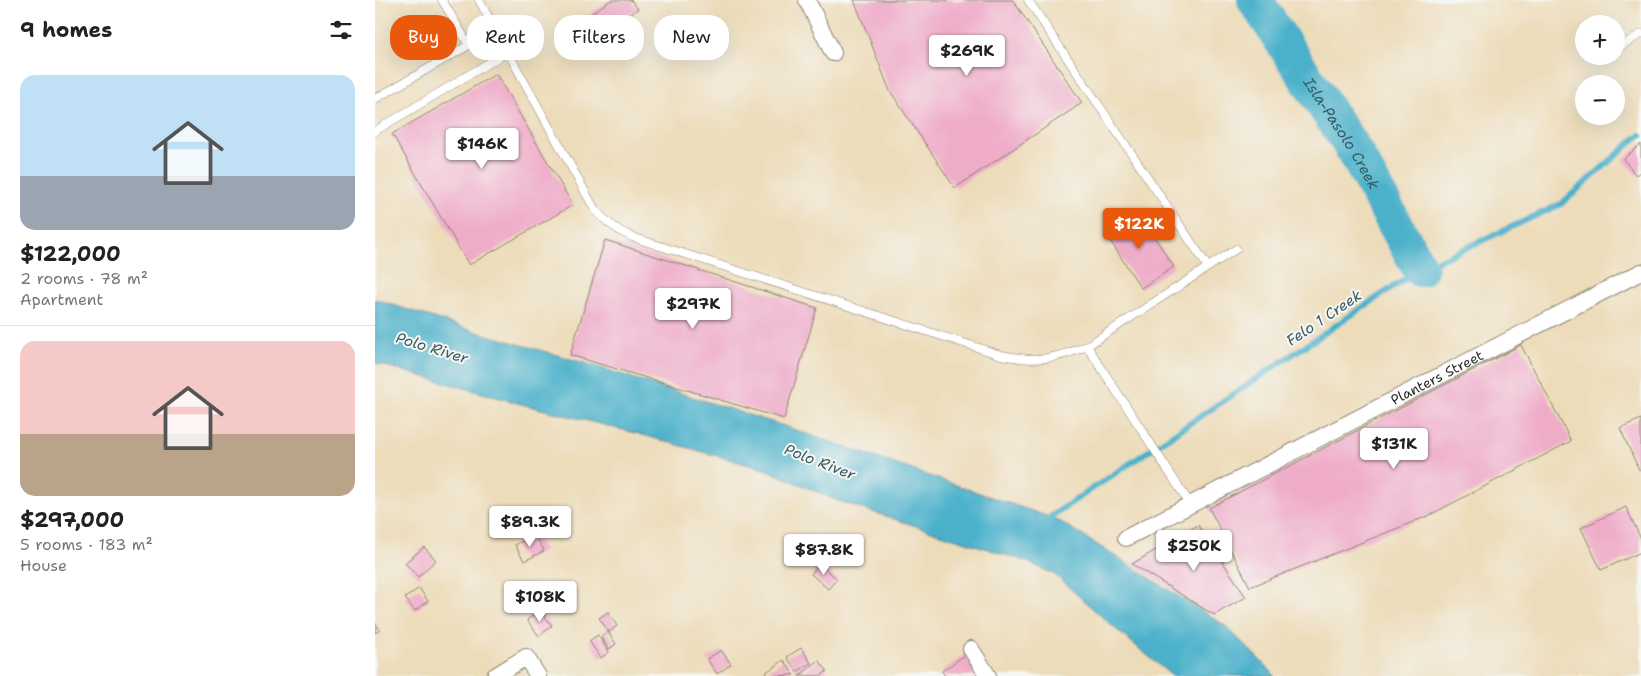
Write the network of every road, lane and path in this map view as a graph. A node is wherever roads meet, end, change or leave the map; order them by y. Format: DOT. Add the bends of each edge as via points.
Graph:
graph roads {
  1 [pos="442,0"];
  2 [pos="479,0"];
  3 [pos="807,0"];
  4 [pos="1027,0"];
  5 [pos="487,15"];
  6 [pos="1641,34"];
  7 [pos="1625,44"];
  8 [pos="833,53"];
  9 [pos="494,60"];
  10 [pos="511,60"];
  11 [pos="375,99"];
  12 [pos="375,131"];
  13 [pos="1236,248"];
  14 [pos="1208,267"];
  15 [pos="1641,272"];
  16 [pos="1087,346"];
  17 [pos="1190,504"];
  18 [pos="1126,538"];
  19 [pos="971,649"];
  20 [pos="495,676"];
  21 [pos="538,676"];
  22 [pos="988,676"];
  1 -- 11 [label="lane" via="469,45"];
  2 -- 5 [label="lane"];
  3 -- 8 [label="street"];
  4 -- 14 [label="lane"];
  6 -- 7 [label="lane"];
  9 -- 12 [label="lane"];
  10 -- 16 [label="lane" via="594,208 617,230 1001,355 1044,360"];
  13 -- 14 [label="lane"];
  14 -- 16 [label="lane"];
  15 -- 17 [label="street, Planters Street"];
  16 -- 17 [label="lane"];
  17 -- 18 [label="street, Planters Street"];
  19 -- 22 [label="street"];
  20 -- 21 [label="street" via="526,657"];
}
